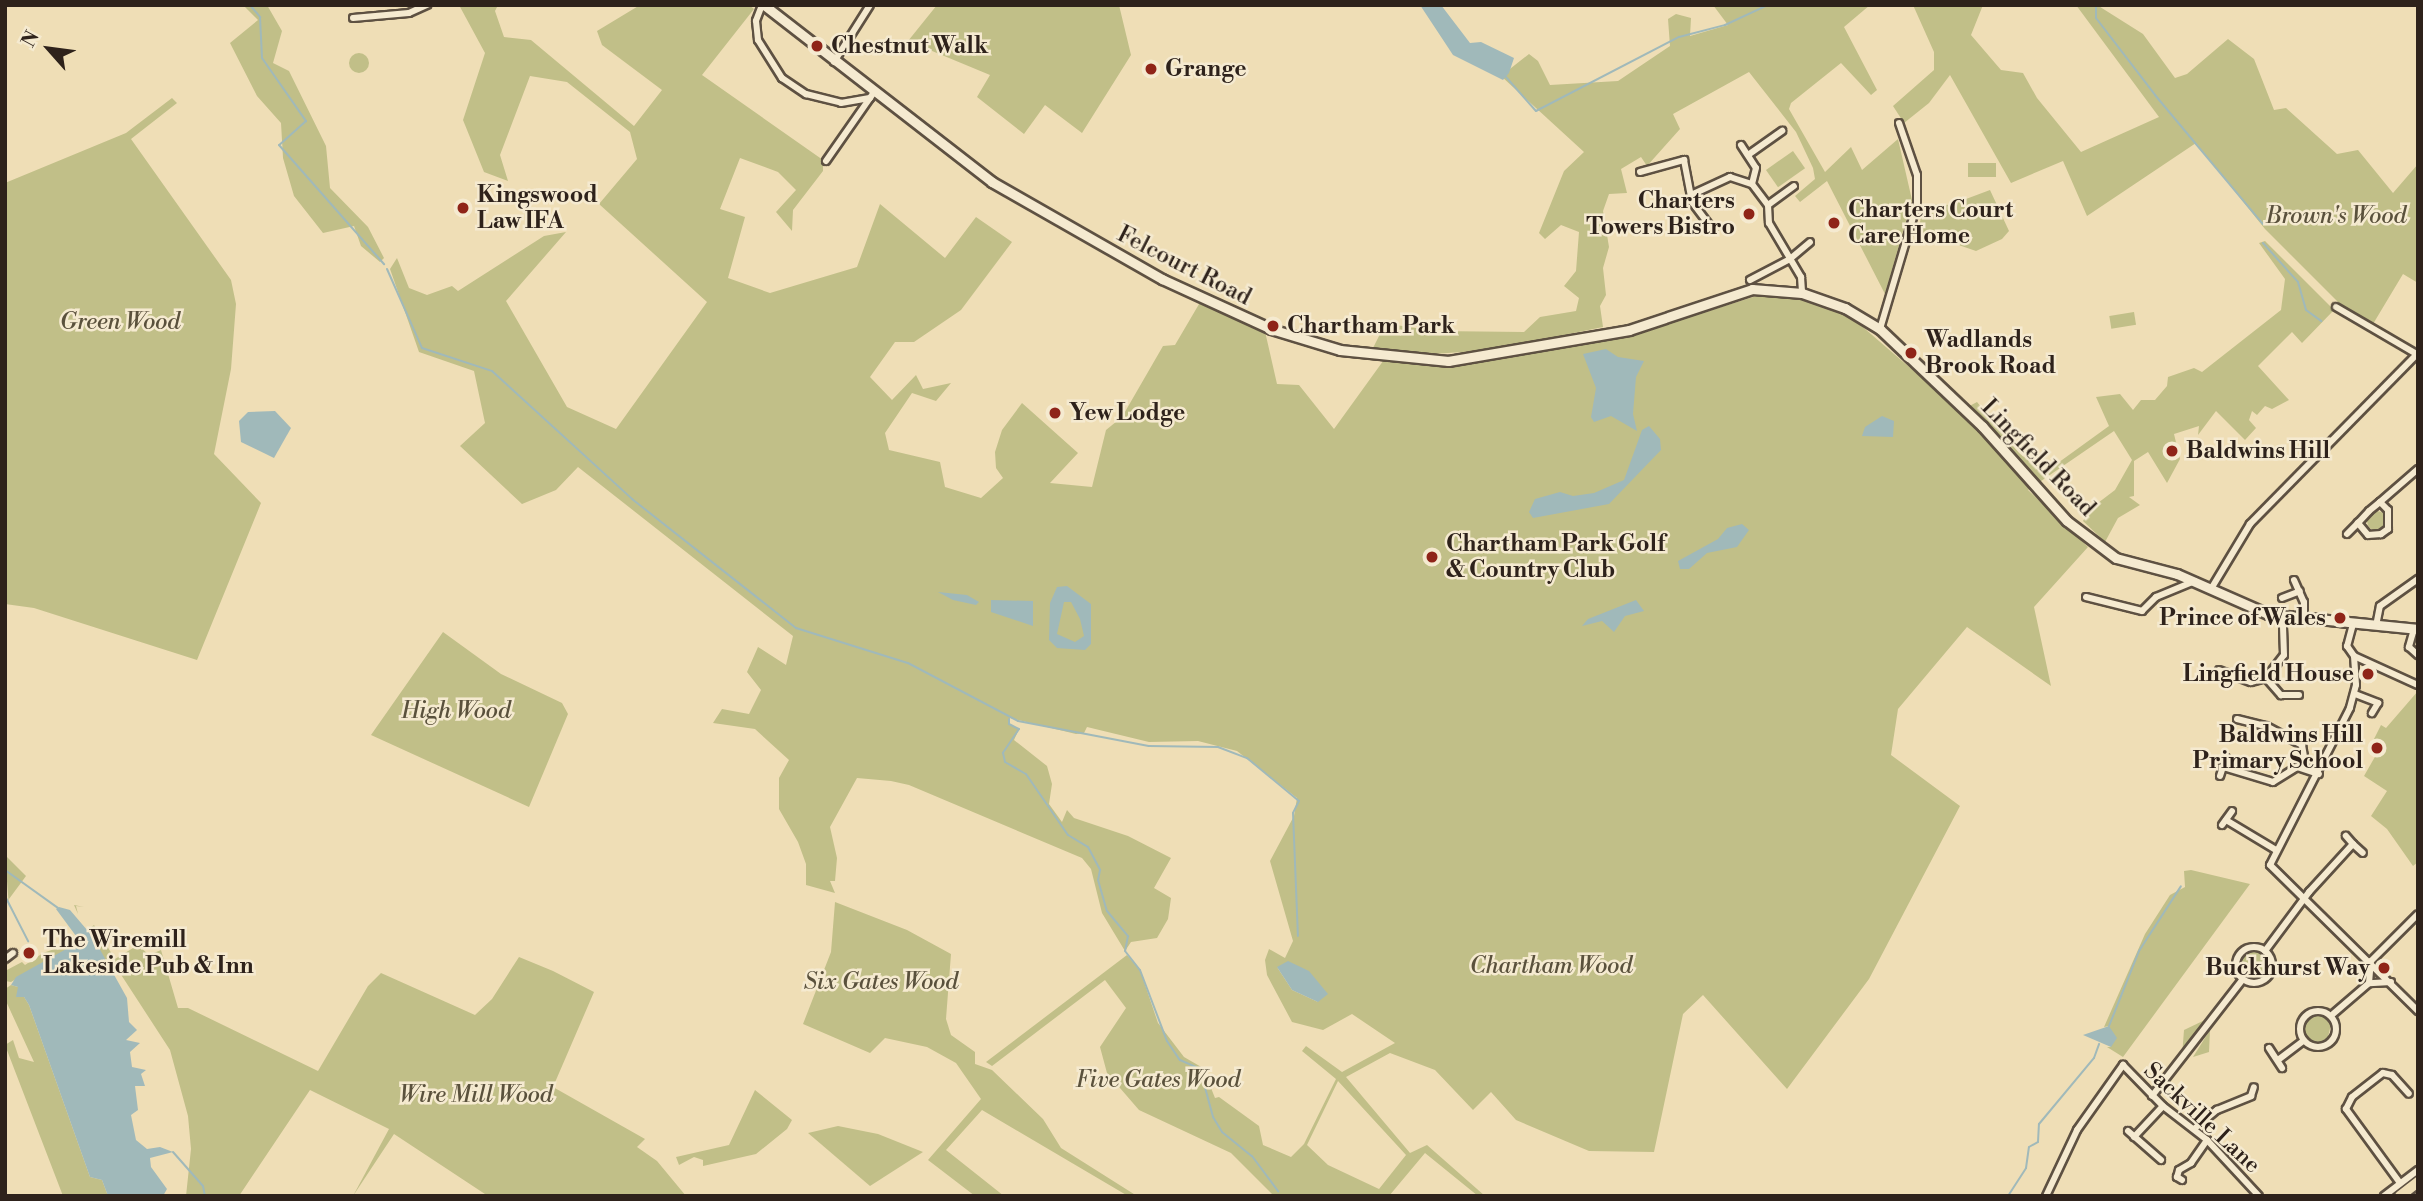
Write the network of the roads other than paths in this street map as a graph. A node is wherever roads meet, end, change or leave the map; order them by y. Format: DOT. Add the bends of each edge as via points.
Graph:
graph roads {
  1 [pos="427,5"];
  2 [pos="763,5"];
  3 [pos="870,5"];
  4 [pos="354,18"];
  5 [pos="834,62"];
  6 [pos="872,95"];
  7 [pos="1899,123"];
  8 [pos="1782,131"];
  9 [pos="1741,145"];
  10 [pos="1748,155"];
  11 [pos="826,161"];
  12 [pos="1640,172"];
  13 [pos="1752,184"];
  14 [pos="1794,186"];
  15 [pos="1691,195"];
  16 [pos="1769,205"];
  17 [pos="1713,230"];
  18 [pos="1810,242"];
  19 [pos="1790,259"];
  20 [pos="1750,280"];
  21 [pos="1802,293"];
  22 [pos="2336,307"];
  23 [pos="1880,329"];
  24 [pos="1889,339"];
  25 [pos="2418,354"];
  26 [pos="2416,474"];
  27 [pos="2380,502"];
  28 [pos="2358,523"];
  29 [pos="2347,534"];
  30 [pos="2418,579"];
  31 [pos="2294,580"];
  32 [pos="2195,581"];
  33 [pos="2211,589"];
  34 [pos="2300,591"];
  35 [pos="2086,597"];
  36 [pos="2282,598"];
  37 [pos="2283,617"];
  38 [pos="2304,620"];
  39 [pos="2353,624"];
  40 [pos="2376,626"];
  41 [pos="2416,629"];
  42 [pos="2354,656"];
  43 [pos="2418,656"];
  44 [pos="2219,670"];
  45 [pos="2266,678"];
  46 [pos="2418,685"];
  47 [pos="2355,694"];
  48 [pos="2299,695"];
  49 [pos="2372,713"];
  50 [pos="2237,719"];
  51 [pos="2226,758"];
  52 [pos="2223,767"];
  53 [pos="2306,768"];
  54 [pos="2319,774"];
  55 [pos="2220,776"];
  56 [pos="2232,811"];
  57 [pos="2346,836"];
  58 [pos="2354,844"];
  59 [pos="2276,850"];
  60 [pos="2363,853"];
  61 [pos="2305,897"];
  62 [pos="2418,914"];
  63 [pos="2265,951"];
  64 [pos="13,953"];
  65 [pos="5,959"];
  66 [pos="2371,961"];
  67 [pos="2243,979"];
  68 [pos="2391,982"];
  69 [pos="2369,983"];
  70 [pos="2418,1011"];
  71 [pos="2333,1014"];
  72 [pos="2302,1042"];
  73 [pos="2269,1048"];
  74 [pos="2278,1060"];
  75 [pos="2282,1069"];
  76 [pos="2253,1087"];
  77 [pos="2409,1094"];
  78 [pos="2152,1096"];
  79 [pos="2163,1106"];
  80 [pos="2194,1129"];
  81 [pos="2128,1131"];
  82 [pos="2134,1137"];
  83 [pos="2207,1140"];
  84 [pos="2161,1160"];
  85 [pos="2418,1170"];
  86 [pos="2182,1180"];
  87 [pos="2418,1182"];
  88 [pos="2400,1183"];
  89 [pos="2046,1196"];
  90 [pos="2259,1196"];
  91 [pos="2384,1196"];
  92 [pos="2400,1196"];
  1 -- 4 [label="street" via="409,13"];
  2 -- 5 [label="street, Felcourt Road"];
  2 -- 6 [label="street" via="756,21 758,40 782,78 825,101 852,103"];
  3 -- 5 [label="street"];
  5 -- 6 [label="street, Felcourt Road"];
  6 -- 11 [label="street"];
  6 -- 21 [label="street, Felcourt Road" via="992,182 1119,255 1249,321 1329,348 1417,360 1478,358 1629,330 1752,289"];
  7 -- 23 [label="street" via="1917,175 1917,204"];
  8 -- 10 [label="street"];
  9 -- 10 [label="street"];
  10 -- 13 [label="street" via="1756,168"];
  12 -- 15 [label="street" via="1684,160"];
  13 -- 15 [label="street" via="1730,177"];
  13 -- 16 [label="street"];
  14 -- 16 [label="street"];
  15 -- 17 [label="street"];
  16 -- 19 [label="street" via="1769,223"];
  18 -- 19 [label="street"];
  19 -- 20 [label="street"];
  19 -- 21 [label="street" via="1801,277"];
  21 -- 23 [label="street, Felcourt Road" via="1845,308"];
  22 -- 25 [label="street"];
  23 -- 24 [label="street, Felcourt Road"];
  24 -- 32 [label="street, Lingfield Road" via="1982,426 2067,521 2130,565"];
  25 -- 33 [label="street" via="2250,524"];
  26 -- 27 [label="street"];
  27 -- 28 [label="street"];
  27 -- 28 [label="street" via="2388,510 2388,529 2374,536"];
  28 -- 29 [label="street"];
  30 -- 40 [label="street" via="2380,606"];
  31 -- 34 [label="street"];
  32 -- 33 [label="street, Lingfield Road"];
  32 -- 35 [label="street" via="2157,597 2142,611"];
  33 -- 37 [label="street, Lingfield Road" via="2245,606"];
  34 -- 36 [label="street"];
  34 -- 38 [label="street"];
  37 -- 38 [label="street, Lingfield Road"];
  37 -- 45 [label="street" via="2284,655"];
  38 -- 39 [label="street, Lingfield Road"];
  39 -- 40 [label="street, Lingfield Road"];
  39 -- 42 [label="street" via="2347,646"];
  40 -- 41 [label="street, Lingfield Road"];
  41 -- 43 [label="street" via="2409,647"];
  42 -- 46 [label="street"];
  42 -- 47 [label="street"];
  44 -- 45 [label="street" via="2251,682"];
  45 -- 48 [label="street" via="2281,695"];
  47 -- 49 [label="street" via="2378,703"];
  47 -- 54 [label="street"];
  50 -- 53 [label="street" via="2266,726 2302,745"];
  51 -- 52 [label="street"];
  52 -- 53 [label="street" via="2273,782 2291,768"];
  52 -- 55 [label="street"];
  53 -- 54 [label="street"];
  54 -- 59 [label="street"];
  56 -- 59 [label="street" via="2224,822"];
  57 -- 58 [label="street"];
  58 -- 60 [label="street"];
  58 -- 61 [label="street"];
  59 -- 61 [label="street" via="2270,864"];
  61 -- 63 [label="street"];
  61 -- 66 [label="street"];
  62 -- 66 [label="street"];
  63 -- 67 [label="street" via="2271,966 2265,978 2257,982"];
  63 -- 67 [label="street" via="2246,948 2238,957 2237,969"];
  64 -- 65 [label="street"];
  66 -- 68 [label="street"];
  66 -- 69 [label="street"];
  67 -- 78 [label="street"];
  68 -- 69 [label="street"];
  68 -- 70 [label="street"];
  69 -- 71 [label="street"];
  71 -- 72 [label="street" via="2313,1012 2302,1023"];
  71 -- 72 [label="street" via="2331,1040 2317,1049"];
  72 -- 74 [label="street"];
  73 -- 74 [label="street"];
  74 -- 75 [label="street"];
  76 -- 80 [label="street" via="2251,1096 2217,1110"];
  77 -- 88 [label="street" via="2389,1069 2352,1097 2346,1109"];
  78 -- 79 [label="street, Sackville Lane"];
  78 -- 89 [label="street, Sackville Lane" via="2123,1065 2077,1130"];
  79 -- 80 [label="street, Sackville Lane"];
  79 -- 82 [label="street"];
  80 -- 83 [label="street, Sackville Lane"];
  81 -- 82 [label="street"];
  82 -- 84 [label="street"];
  83 -- 86 [label="street" via="2179,1170 2177,1177"];
  83 -- 90 [label="street, Sackville Lane"];
  85 -- 88 [label="street"];
  87 -- 92 [label="highway"];
  88 -- 91 [label="street"];
}
